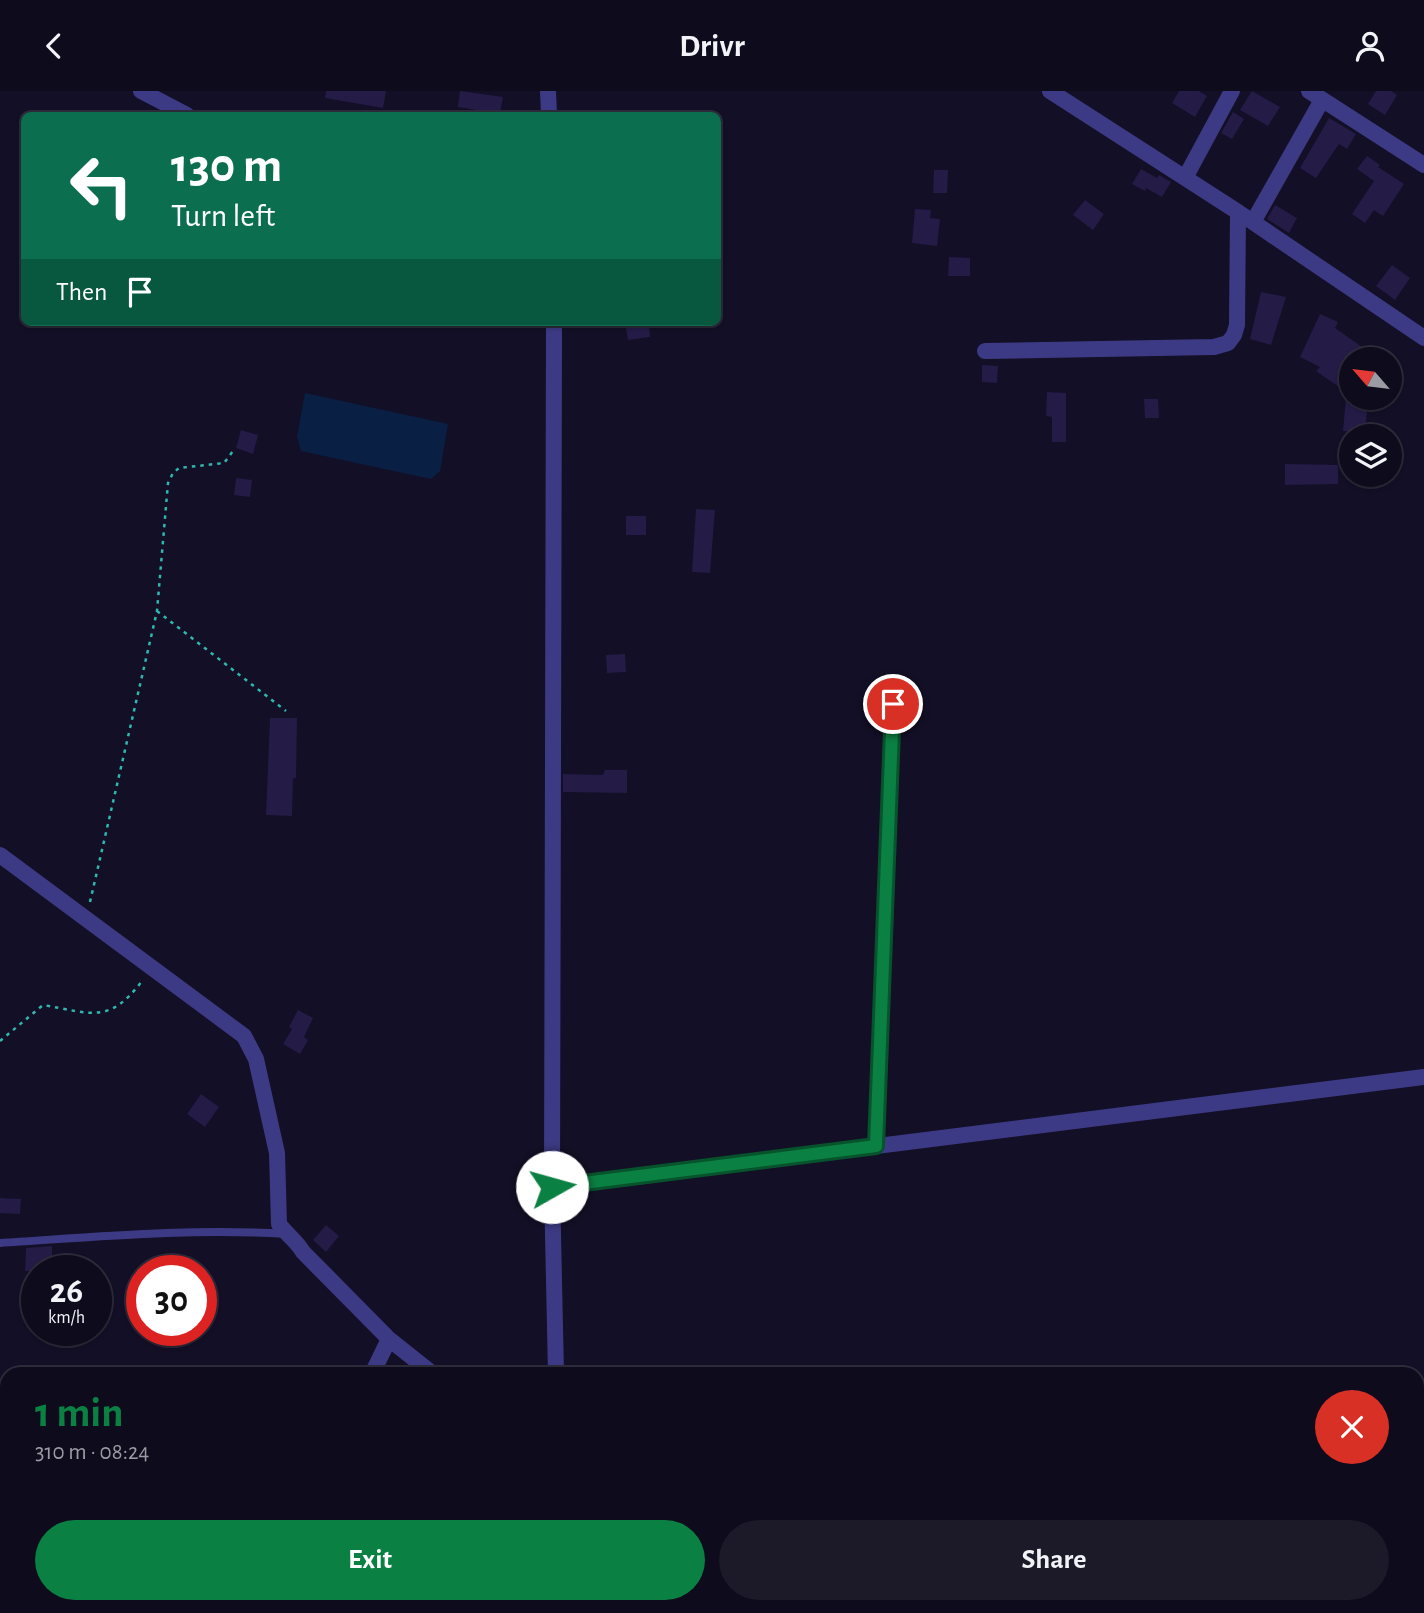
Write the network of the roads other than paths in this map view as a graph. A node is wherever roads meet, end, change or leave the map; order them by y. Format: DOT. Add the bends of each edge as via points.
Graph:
graph roads {
  1 [pos="141,91"];
  2 [pos="548,91"];
  3 [pos="1050,91"];
  4 [pos="1232,91"];
  5 [pos="1316,95"];
  6 [pos="181,112"];
  7 [pos="549,112"];
  8 [pos="1424,165"];
  9 [pos="1185,178"];
  10 [pos="1238,212"];
  11 [pos="1253,222"];
  12 [pos="554,326"];
  13 [pos="1424,338"];
  14 [pos="985,351"];
  15 [pos="893,704"];
  16 [pos="0,855"];
  17 [pos="1424,1077"];
  18 [pos="876,1146"];
  19 [pos="552,1187"];
  20 [pos="286,1234"];
  21 [pos="0,1243"];
  22 [pos="389,1339"];
  23 [pos="375,1367"];
  24 [pos="424,1367"];
  25 [pos="556,1367"];
  1 -- 6 [label="street"];
  2 -- 7 [label="street"];
  3 -- 9 [label="street"];
  4 -- 9 [label="street"];
  5 -- 8 [label="street"];
  5 -- 11 [label="street"];
  9 -- 10 [label="street"];
  10 -- 11 [label="street"];
  10 -- 14 [label="street" via="1237,325 1228,343 1144,350"];
  11 -- 13 [label="street"];
  12 -- 19 [label="street"];
  15 -- 18 [label="street"];
  16 -- 20 [label="street" via="244,1036 256,1059 277,1153 279,1224"];
  17 -- 18 [label="street"];
  18 -- 19 [label="street"];
  19 -- 25 [label="street"];
  20 -- 21 [label="lane" via="170,1233"];
  20 -- 22 [label="street" via="296,1239 303,1252"];
  22 -- 23 [label="street"];
  22 -- 24 [label="street"];
}
